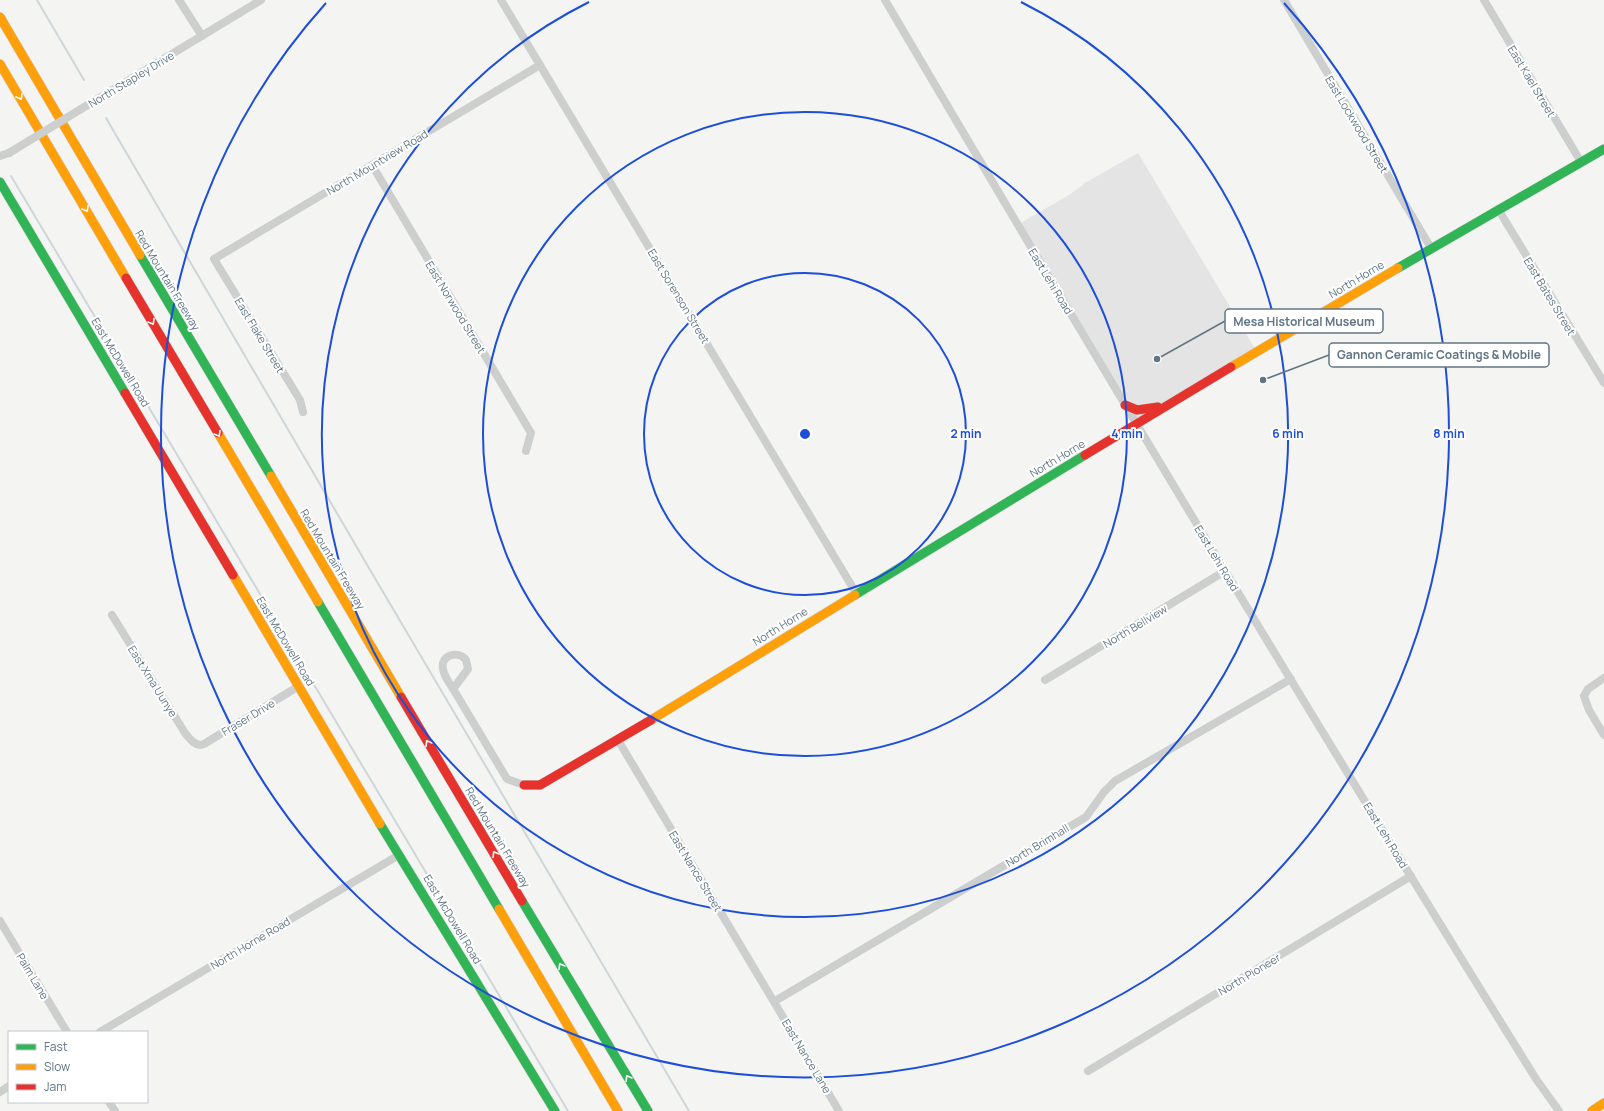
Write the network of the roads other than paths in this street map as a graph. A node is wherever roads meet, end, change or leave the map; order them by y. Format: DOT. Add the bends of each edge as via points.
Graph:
graph roads {
  1 [pos="179,0"];
  2 [pos="261,0"];
  3 [pos="501,0"];
  4 [pos="884,0"];
  5 [pos="1284,0"];
  6 [pos="1484,0"];
  7 [pos="0,17"];
  8 [pos="202,36"];
  9 [pos="0,64"];
  10 [pos="540,65"];
  11 [pos="1604,149"];
  12 [pos="0,156"];
  13 [pos="1581,162"];
  14 [pos="372,165"];
  15 [pos="0,182"];
  16 [pos="1498,209"];
  17 [pos="1431,248"];
  18 [pos="214,259"];
  19 [pos="1604,383"];
  20 [pos="1181,398"];
  21 [pos="1125,405"];
  22 [pos="303,412"];
  23 [pos="1136,424"];
  24 [pos="526,451"];
  25 [pos="1225,571"];
  26 [pos="856,593"];
  27 [pos="112,615"];
  28 [pos="1604,678"];
  29 [pos="1290,679"];
  30 [pos="1045,680"];
  31 [pos="299,686"];
  32 [pos="453,689"];
  33 [pos="1604,735"];
  34 [pos="618,740"];
  35 [pos="196,743"];
  36 [pos="524,785"];
  37 [pos="399,855"];
  38 [pos="1411,876"];
  39 [pos="0,921"];
  40 [pos="775,1001"];
  41 [pos="66,1031"];
  42 [pos="102,1031"];
  43 [pos="1088,1071"];
  44 [pos="1604,1104"];
  45 [pos="555,1111"];
  46 [pos="618,1111"];
  47 [pos="648,1111"];
  48 [pos="839,1111"];
  49 [pos="1559,1111"];
  50 [pos="1592,1111"];
  1 -- 8 [label="street"];
  2 -- 8 [label="street, North Stapley Drive"];
  3 -- 10 [label="street, East Sorenson Street"];
  4 -- 21 [label="street, East Lehi Road"];
  5 -- 17 [label="street, East Lockwood Street"];
  6 -- 13 [label="street, East Kael Street"];
  47 -- 7 [label="main road, Red Mountain Freeway, one-way"];
  8 -- 12 [label="street, North Stapley Drive, bridge" via="9,153"];
  9 -- 46 [label="main road, one-way"];
  10 -- 14 [label="street, North Mountview Road"];
  10 -- 26 [label="street, East Sorenson Street"];
  11 -- 13 [label="main road, North Horne"];
  13 -- 16 [label="main road, North Horne"];
  14 -- 18 [label="street, North Mountview Road"];
  14 -- 24 [label="street, East Norwood Street" via="531,433"];
  15 -- 31 [label="main road, East McDowell Road"];
  16 -- 17 [label="main road, North Horne"];
  16 -- 19 [label="street, East Bates Street"];
  17 -- 20 [label="main road, North Horne"];
  18 -- 22 [label="street, East Flake Street" via="300,400"];
  20 -- 21 [label="main road" via="1144,410 1133,410"];
  20 -- 23 [label="main road, North Horne"];
  21 -- 23 [label="street, East Lehi Road"];
  23 -- 25 [label="street, East Lehi Road"];
  23 -- 26 [label="main road, North Horne"];
  25 -- 29 [label="street, East Lehi Road"];
  25 -- 30 [label="street, North Bellview"];
  26 -- 34 [label="main road, North Horne"];
  27 -- 35 [label="street, East Xma Uunye" via="185,733"];
  28 -- 33 [label="street" via="1588,689 1584,696"];
  29 -- 38 [label="street, East Lehi Road"];
  29 -- 40 [label="street, North Brimhall" via="1115,781 1086,817"];
  31 -- 35 [label="street, Fraser Drive" via="201,745"];
  31 -- 37 [label="main road, East McDowell Road"];
  32 -- 36 [label="street" via="507,779"];
  34 -- 36 [label="main road, North Horne" via="540,785"];
  34 -- 40 [label="street, East Nance Street"];
  37 -- 42 [label="street, North Horne Road"];
  37 -- 45 [label="main road, East McDowell Road"];
  38 -- 43 [label="street, North Pioneer"];
  38 -- 49 [label="street, East Lehi Road" via="1536,1079"];
  39 -- 41 [label="street, Palm Lane"];
  40 -- 48 [label="street, East Nance Lane"];
  44 -- 50 [label="main road"];
}
